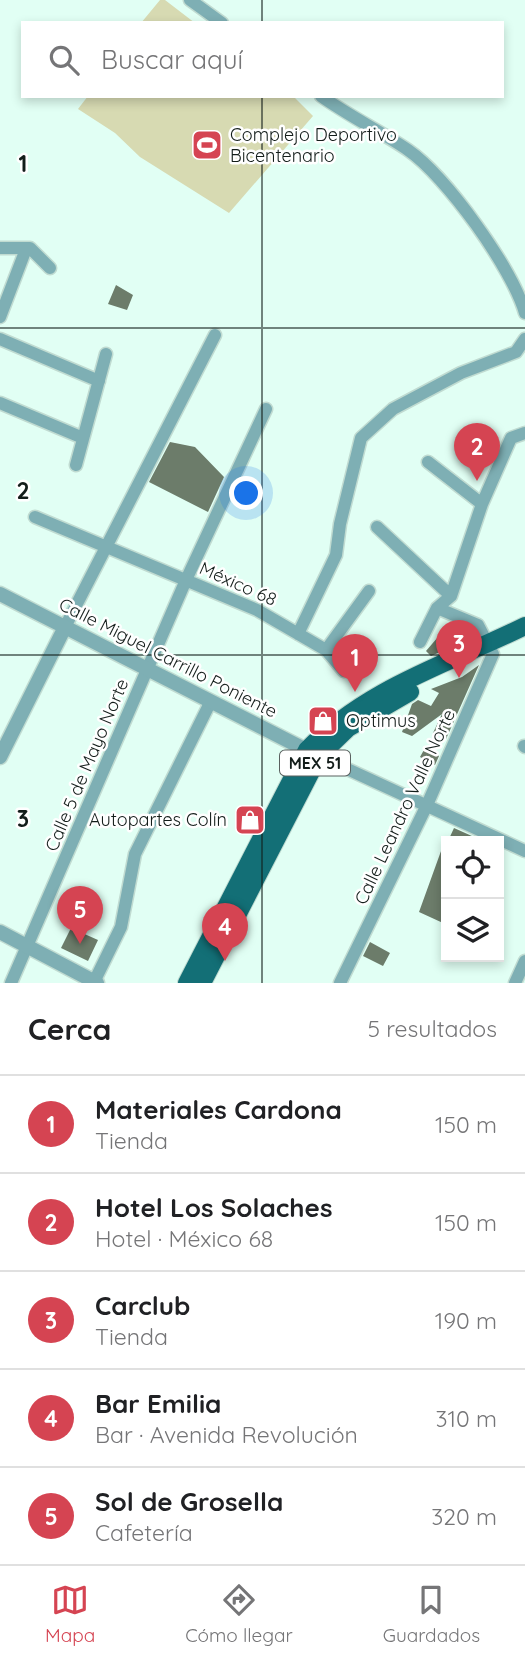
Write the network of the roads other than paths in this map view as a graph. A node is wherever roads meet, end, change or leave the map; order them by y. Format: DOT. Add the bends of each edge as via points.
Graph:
graph roads {
  1 [pos="190,0"];
  2 [pos="219,21"];
  3 [pos="324,98"];
  4 [pos="0,248"];
  5 [pos="26,249"];
  6 [pos="50,268"];
  7 [pos="525,313"];
  8 [pos="0,317"];
  9 [pos="215,335"];
  10 [pos="0,339"];
  11 [pos="525,339"];
  12 [pos="106,354"];
  13 [pos="99,381"];
  14 [pos="0,403"];
  15 [pos="266,409"];
  16 [pos="525,433"];
  17 [pos="83,438"];
  18 [pos="428,462"];
  19 [pos="76,465"];
  20 [pos="482,504"];
  21 [pos="35,517"];
  22 [pos="377,527"];
  23 [pos="106,546"];
  24 [pos="186,580"];
  25 [pos="369,591"];
  26 [pos="0,594"];
  27 [pos="451,596"];
  28 [pos="437,608"];
  29 [pos="525,626"];
  30 [pos="65,627"];
  31 [pos="298,634"];
  32 [pos="525,639"];
  33 [pos="420,642"];
  34 [pos="491,649"];
  35 [pos="326,650"];
  36 [pos="147,669"];
  37 [pos="344,671"];
  38 [pos="211,701"];
  39 [pos="313,753"];
  40 [pos="0,757"];
  41 [pos="427,805"];
  42 [pos="525,851"];
  43 [pos="0,932"];
  44 [pos="30,946"];
  45 [pos="525,961"];
  46 [pos="96,982"];
  47 [pos="11,983"];
  48 [pos="187,983"];
  49 [pos="202,983"];
  50 [pos="340,983"];
  51 [pos="515,983"];
  1 -- 2 [label="street"];
  3 -- 7 [label="street" via="410,152 454,197 496,255"];
  4 -- 5 [label="street"];
  5 -- 6 [label="street"];
  5 -- 8 [label="street"];
  9 -- 23 [label="street"];
  10 -- 13 [label="street"];
  11 -- 31 [label="street" via="516,352 461,373 393,409 361,438 336,555"];
  12 -- 13 [label="street"];
  13 -- 17 [label="street"];
  14 -- 17 [label="street"];
  15 -- 24 [label="street, Calle 5 de Mayo Norte"];
  16 -- 20 [label="street" via="511,438"];
  17 -- 19 [label="street"];
  18 -- 20 [label="street"];
  20 -- 27 [label="street"];
  21 -- 23 [label="street, México 68"];
  22 -- 27 [label="street"];
  23 -- 24 [label="street, México 68"];
  23 -- 30 [label="street"];
  24 -- 31 [label="street, México 68" via="257,610"];
  24 -- 36 [label="street, Calle 5 de Mayo Norte"];
  25 -- 35 [label="street"];
  26 -- 30 [label="street, Calle Miguel Carrillo Poniente"];
  27 -- 28 [label="street"];
  28 -- 33 [label="street"];
  28 -- 34 [label="street" via="478,625"];
  29 -- 34 [label="main road, MEX 51"];
  30 -- 36 [label="street, Calle Miguel Carrillo Poniente"];
  30 -- 40 [label="street"];
  31 -- 35 [label="street, México 68"];
  32 -- 34 [label="main road, MEX 51"];
  34 -- 39 [label="main road, MEX 51" via="373,712"];
  34 -- 41 [label="street, Calle Leandro Valle Norte"];
  35 -- 37 [label="street, México 68"];
  36 -- 38 [label="street, Calle Miguel Carrillo Poniente"];
  36 -- 44 [label="street, Calle 5 de Mayo Norte"];
  38 -- 39 [label="street, Calle Miguel Carrillo Poniente"];
  38 -- 46 [label="street" via="135,854 121,926"];
  39 -- 41 [label="street"];
  39 -- 48 [label="main road, MEX 51"];
  39 -- 49 [label="main road, MEX 51"];
  41 -- 42 [label="street"];
  41 -- 50 [label="street, Calle Leandro Valle Norte"];
  43 -- 44 [label="street"];
  44 -- 46 [label="street"];
  44 -- 47 [label="street, Calle 5 de Mayo Norte"];
  45 -- 51 [label="street"];
}
